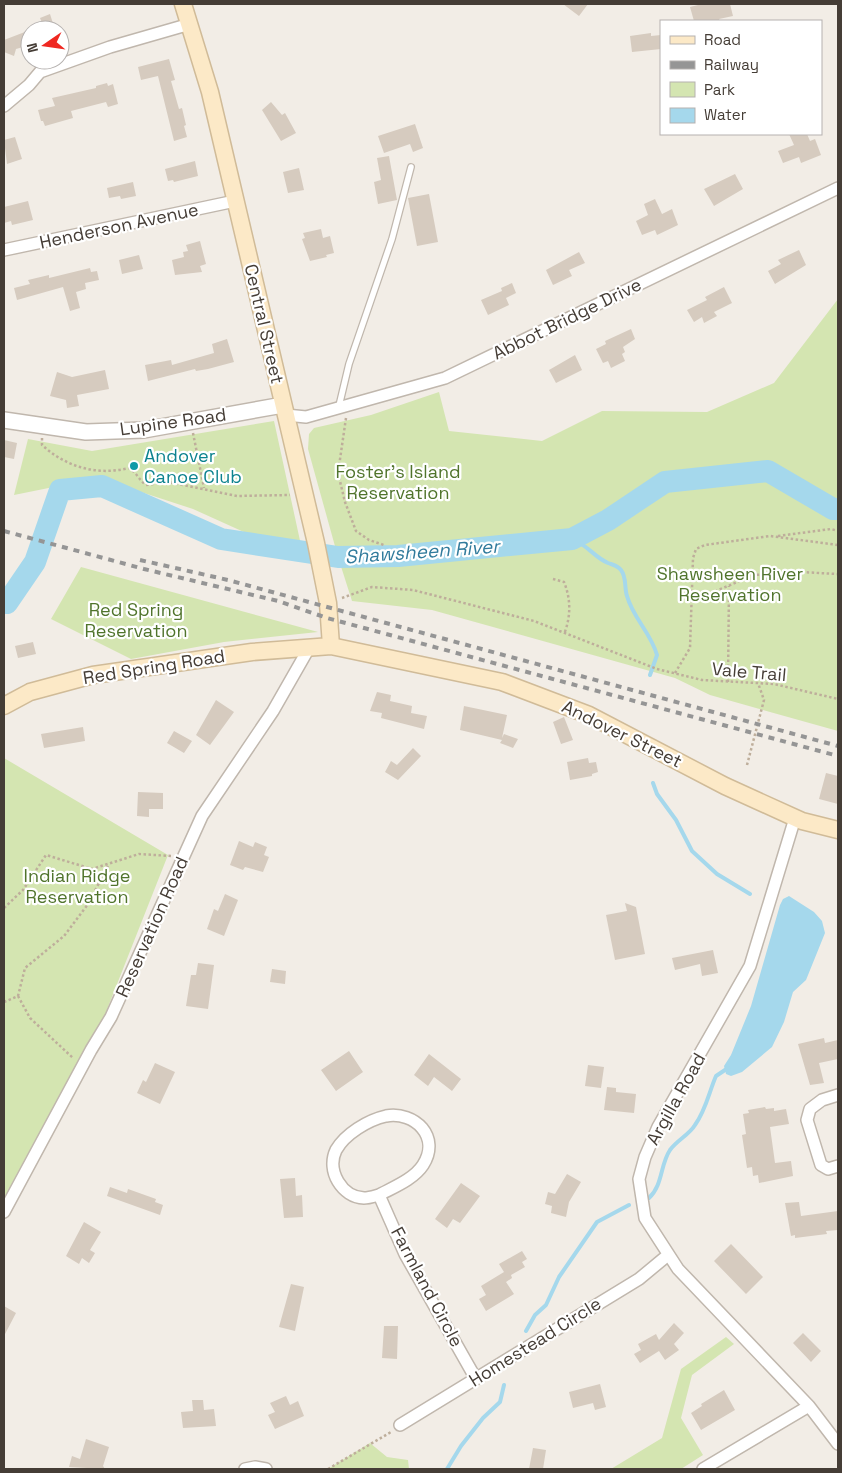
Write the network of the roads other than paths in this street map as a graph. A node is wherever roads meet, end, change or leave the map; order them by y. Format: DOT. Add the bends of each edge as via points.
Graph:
graph roads {
  1 [pos="183,4"];
  2 [pos="190,24"];
  3 [pos="4,106"];
  4 [pos="410,167"];
  5 [pos="838,188"];
  6 [pos="235,201"];
  7 [pos="4,250"];
  8 [pos="344,405"];
  9 [pos="284,410"];
  10 [pos="4,420"];
  11 [pos="331,646"];
  12 [pos="309,648"];
  13 [pos="4,706"];
  14 [pos="795,818"];
  15 [pos="838,830"];
  16 [pos="838,1095"];
  17 [pos="838,1166"];
  18 [pos="379,1195"];
  19 [pos="4,1212"];
  20 [pos="668,1255"];
  21 [pos="476,1379"];
  22 [pos="809,1406"];
  23 [pos="400,1425"];
  24 [pos="838,1444"];
  25 [pos="245,1469"];
  26 [pos="266,1469"];
  27 [pos="703,1469"];
  1 -- 2 [label="main road, Central Street"];
  2 -- 3 [label="street" via="40,72 30,85"];
  2 -- 6 [label="main road, Central Street" via="210,92"];
  4 -- 8 [label="lane" via="392,239 349,364"];
  5 -- 8 [label="street, Abbot Bridge Drive" via="445,378"];
  6 -- 7 [label="street, Henderson Avenue"];
  6 -- 9 [label="main road, Central Street"];
  8 -- 9 [label="street, Abbot Bridge Drive" via="306,417"];
  9 -- 10 [label="street, Lupine Road" via="134,430 86,432"];
  9 -- 11 [label="main road, Central Street" via="328,603"];
  11 -- 12 [label="main road, Andover Street"];
  11 -- 14 [label="main road, Andover Street" via="502,682 590,715 725,786"];
  12 -- 13 [label="main road, Red Spring Road" via="252,652 93,675 30,692"];
  12 -- 19 [label="street, Reservation Road" via="273,711 202,816 111,1017"];
  14 -- 15 [label="main road, Andover Street"];
  14 -- 20 [label="street, Argilla Road" via="750,966 658,1127 645,1157 639,1180 645,1218"];
  16 -- 17 [label="street" via="822,1100 810,1109 807,1120 821,1165 828,1169"];
  18 -- 18 [label="street" via="410,1177 428,1158 430,1147 425,1132 415,1120 395,1115 372,1121 349,1135 336,1152 334,1172 345,1190 366,1198"];
  18 -- 21 [label="street, Farmland Circle" via="405,1254"];
  20 -- 21 [label="street, Homestead Circle" via="639,1279"];
  20 -- 22 [label="street, Argilla Road"];
  21 -- 23 [label="street, Homestead Circle"];
  22 -- 24 [label="street, Argilla Road"];
  22 -- 27 [label="street"];
  25 -- 26 [label="street"];
}
